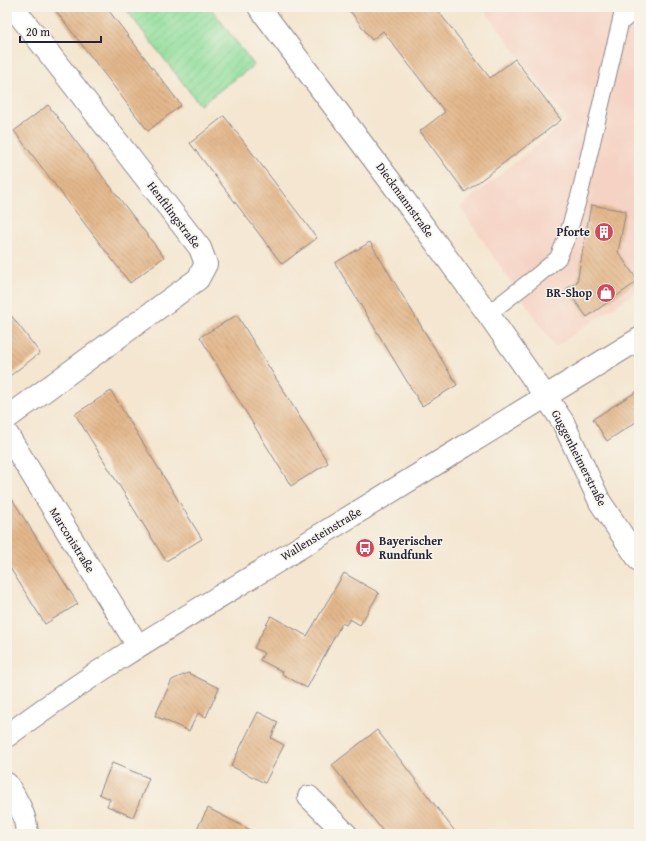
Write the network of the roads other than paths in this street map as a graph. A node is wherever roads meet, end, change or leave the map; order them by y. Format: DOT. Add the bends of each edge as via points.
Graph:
graph roads {
  1 [pos="13,7"];
  2 [pos="259,7"];
  3 [pos="639,8"];
  4 [pos="623,14"];
  5 [pos="488,314"];
  6 [pos="639,339"];
  7 [pos="546,397"];
  8 [pos="7,418"];
  9 [pos="7,434"];
  10 [pos="639,560"];
  11 [pos="138,646"];
  12 [pos="7,736"];
  13 [pos="7,784"];
  14 [pos="309,797"];
  15 [pos="27,834"];
  16 [pos="346,834"];
  1 -- 8 [label="street, Henftlingstraße" via="200,248 206,264 198,279"];
  2 -- 5 [label="street, Dieckmannstraße"];
  3 -- 4 [label="lane"];
  4 -- 5 [label="lane" via="580,193 564,245 558,258"];
  5 -- 7 [label="street, Dieckmannstraße"];
  6 -- 7 [label="street, Wallensteinstraße"];
  7 -- 10 [label="street, Guggenheimerstraße" via="563,422 600,502"];
  7 -- 11 [label="street, Wallensteinstraße"];
  9 -- 11 [label="street, Marconistraße"];
  11 -- 12 [label="street, Wallensteinstraße" via="72,688"];
  13 -- 15 [label="street" via="19,804"];
  14 -- 16 [label="street"];
}
